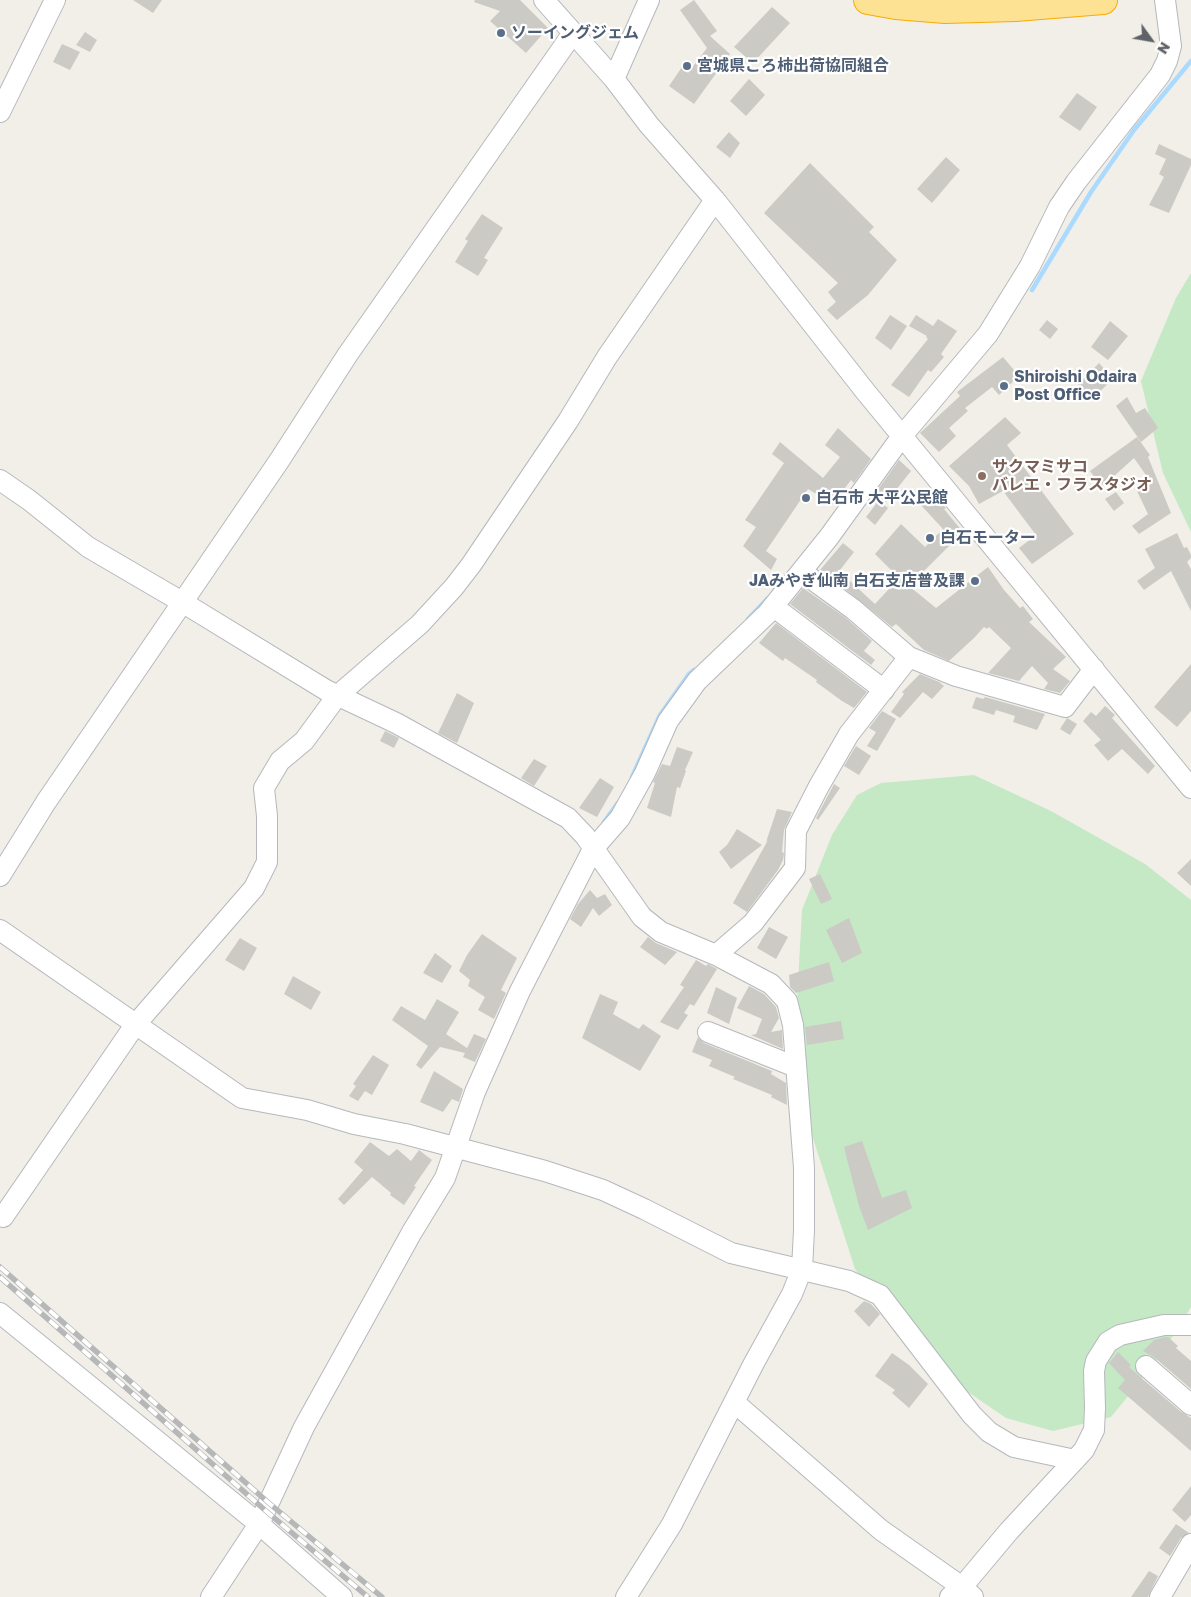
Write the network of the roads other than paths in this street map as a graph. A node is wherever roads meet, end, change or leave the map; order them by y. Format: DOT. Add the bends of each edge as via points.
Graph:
graph roads {
  1 [pos="56,0"];
  2 [pos="544,0"];
  3 [pos="648,0"];
  4 [pos="868,0"];
  5 [pos="1025,0"];
  6 [pos="1103,0"];
  7 [pos="1166,0"];
  8 [pos="1062,3"];
  9 [pos="573,33"];
  10 [pos="614,79"];
  11 [pos="0,112"];
  12 [pos="715,200"];
  13 [pos="902,436"];
  14 [pos="0,480"];
  15 [pos="802,572"];
  16 [pos="182,602"];
  17 [pos="774,606"];
  18 [pos="909,657"];
  19 [pos="1094,669"];
  20 [pos="884,690"];
  21 [pos="337,696"];
  22 [pos="1161,751"];
  23 [pos="1191,765"];
  24 [pos="1191,788"];
  25 [pos="593,849"];
  26 [pos="0,876"];
  27 [pos="0,930"];
  28 [pos="716,955"];
  29 [pos="135,1025"];
  30 [pos="708,1032"];
  31 [pos="796,1066"];
  32 [pos="458,1146"];
  33 [pos="4,1216"];
  34 [pos="802,1269"];
  35 [pos="0,1313"];
  36 [pos="1191,1325"];
  37 [pos="1146,1366"];
  38 [pos="734,1402"];
  39 [pos="1191,1405"];
  40 [pos="1075,1460"];
  41 [pos="259,1524"];
  42 [pos="1191,1544"];
  43 [pos="962,1594"];
  44 [pos="211,1597"];
  45 [pos="342,1597"];
  46 [pos="626,1597"];
  47 [pos="1160,1597"];
  1 -- 11 [label="street"];
  2 -- 9 [label="street"];
  3 -- 10 [label="street"];
  4 -- 8 [label="highway" via="945,9"];
  5 -- 8 [label="highway"];
  6 -- 8 [label="highway"];
  7 -- 13 [label="street" via="1171,46 1160,75 1059,207 1030,266 988,334"];
  9 -- 10 [label="street"];
  9 -- 16 [label="street" via="348,354"];
  10 -- 12 [label="street" via="648,125"];
  12 -- 13 [label="street"];
  12 -- 21 [label="street" via="606,357 568,421 454,587 420,624"];
  13 -- 15 [label="street"];
  13 -- 19 [label="street"];
  14 -- 16 [label="street" via="88,548"];
  15 -- 17 [label="street"];
  15 -- 18 [label="street" via="853,609"];
  16 -- 21 [label="street"];
  16 -- 26 [label="street" via="46,802"];
  17 -- 20 [label="street"];
  17 -- 25 [label="street" via="697,681 668,721 620,818"];
  18 -- 19 [label="street" via="956,676 1065,707"];
  18 -- 20 [label="street"];
  19 -- 22 [label="street"];
  20 -- 28 [label="street" via="849,734 796,831 795,868 753,923"];
  21 -- 25 [label="street" via="396,723 568,818"];
  21 -- 29 [label="street" via="304,742 280,761 264,788 267,862 254,888"];
  22 -- 23 [label="street"];
  22 -- 24 [label="street"];
  25 -- 28 [label="street" via="642,917 661,932"];
  25 -- 32 [label="street" via="520,991 475,1092"];
  27 -- 29 [label="street"];
  28 -- 31 [label="street" via="771,984 787,1001 793,1025"];
  29 -- 32 [label="street" via="242,1098"];
  29 -- 33 [label="street"];
  30 -- 31 [label="street"];
  31 -- 34 [label="street" via="804,1168"];
  32 -- 34 [label="street" via="603,1190 731,1253"];
  32 -- 41 [label="street" via="446,1178 412,1232 304,1427"];
  34 -- 38 [label="street"];
  34 -- 40 [label="street" via="849,1281 880,1295 972,1415 989,1432 1014,1447"];
  35 -- 41 [label="street"];
  36 -- 40 [label="street" via="1164,1325 1120,1335 1108,1342 1096,1361 1094,1372 1094,1430"];
  37 -- 39 [label="street"];
  38 -- 43 [label="street" via="881,1530"];
  38 -- 46 [label="street" via="672,1524"];
  40 -- 43 [label="street" via="994,1549"];
  41 -- 44 [label="street"];
  41 -- 45 [label="street"];
  42 -- 47 [label="street"];
}
